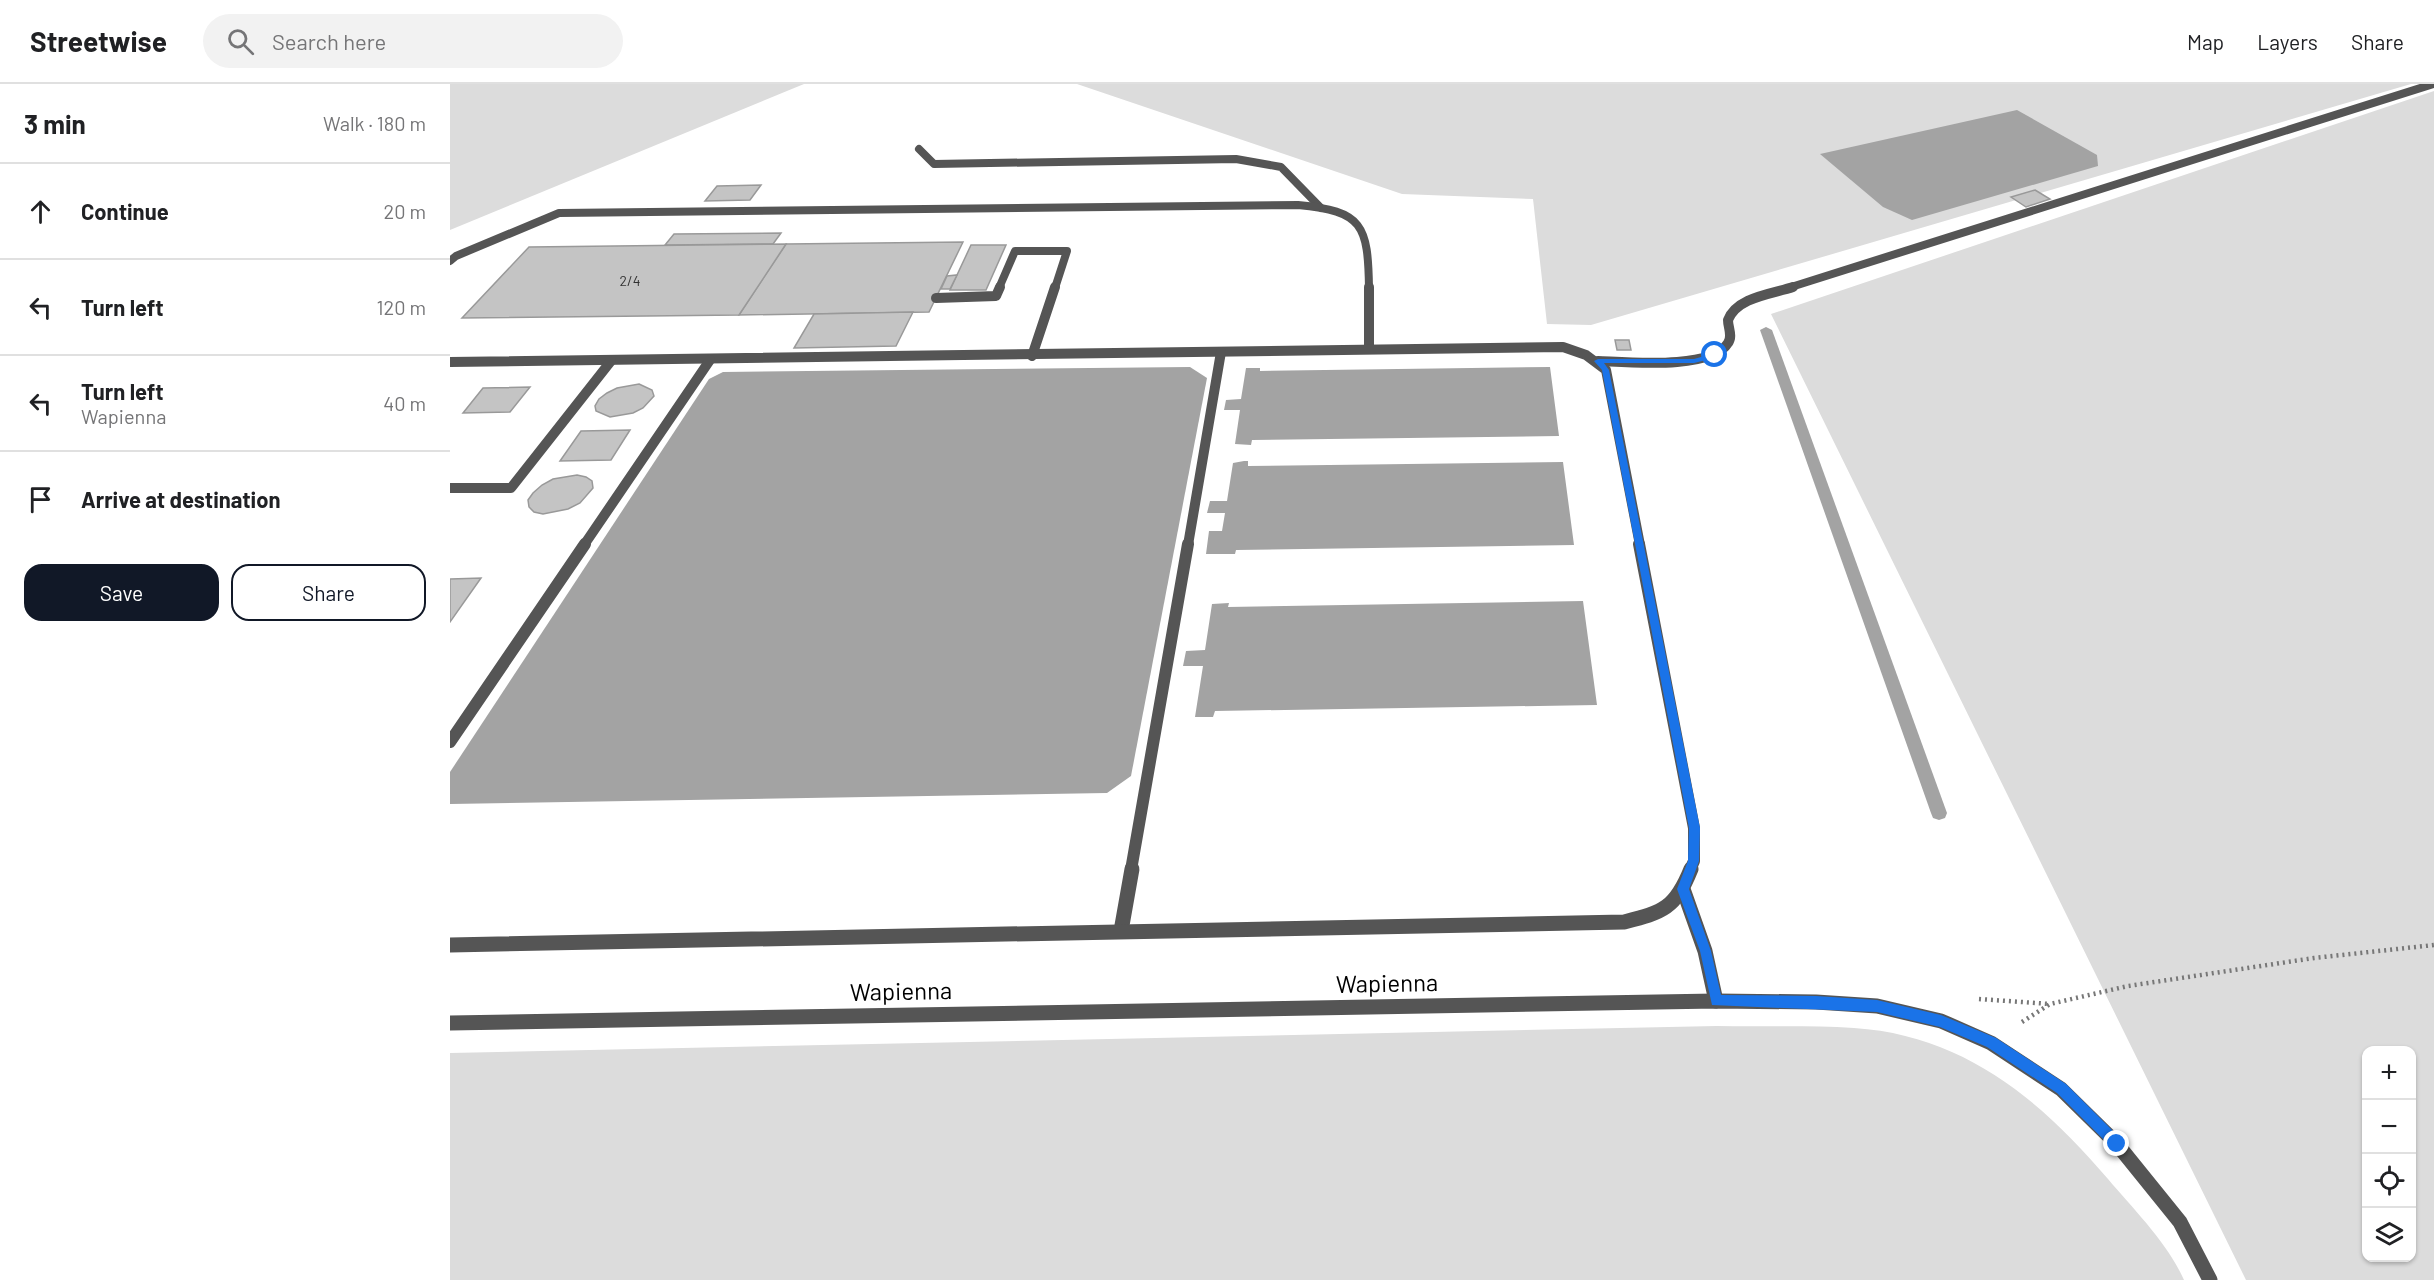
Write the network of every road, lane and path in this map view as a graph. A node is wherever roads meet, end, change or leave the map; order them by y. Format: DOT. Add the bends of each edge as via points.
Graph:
graph roads {
  1 [pos="2433,84"];
  2 [pos="919,149"];
  3 [pos="1321,208"];
  4 [pos="450,261"];
  5 [pos="936,298"];
  6 [pos="1369,349"];
  7 [pos="1221,352"];
  8 [pos="1032,356"];
  9 [pos="710,360"];
  10 [pos="611,361"];
  11 [pos="1598,361"];
  12 [pos="450,362"];
  13 [pos="450,488"];
  14 [pos="450,742"];
  15 [pos="1683,889"];
  16 [pos="1121,931"];
  17 [pos="450,945"];
  18 [pos="2434,945"];
  19 [pos="1974,999"];
  20 [pos="1716,1001"];
  21 [pos="2050,1004"];
  22 [pos="450,1023"];
  23 [pos="1991,1043"];
  24 [pos="2210,1280"];
  1 -- 11 [label="street" via="1745,302 1731,311 1727,321 1731,338 1728,346 1715,355 1694,361"];
  2 -- 3 [label="street" via="934,164 1236,159 1281,167"];
  3 -- 4 [label="street" via="559,213"];
  3 -- 6 [label="street" via="1347,215 1360,224 1367,242"];
  5 -- 8 [label="street" via="996,296 1015,252 1067,251"];
  6 -- 7 [label="street"];
  6 -- 11 [label="street" via="1563,347"];
  7 -- 8 [label="street"];
  7 -- 16 [label="street"];
  8 -- 9 [label="street"];
  9 -- 10 [label="street"];
  9 -- 14 [label="street"];
  10 -- 12 [label="street"];
  10 -- 13 [label="street" via="511,488"];
  11 -- 15 [label="street" via="1606,370 1694,828 1694,861"];
  15 -- 16 [label="street" via="1660,913 1623,922"];
  15 -- 20 [label="street" via="1705,951"];
  16 -- 17 [label="street"];
  18 -- 21 [label="path" via="2139,984"];
  19 -- 21 [label="path"];
  20 -- 22 [label="street, Wapienna"];
  20 -- 23 [label="street, Wapienna" via="1877,1006 1941,1021"];
  21 -- 23 [label="path"];
  23 -- 24 [label="street, Wapienna" via="2061,1089 2117,1144 2180,1222"];
}
